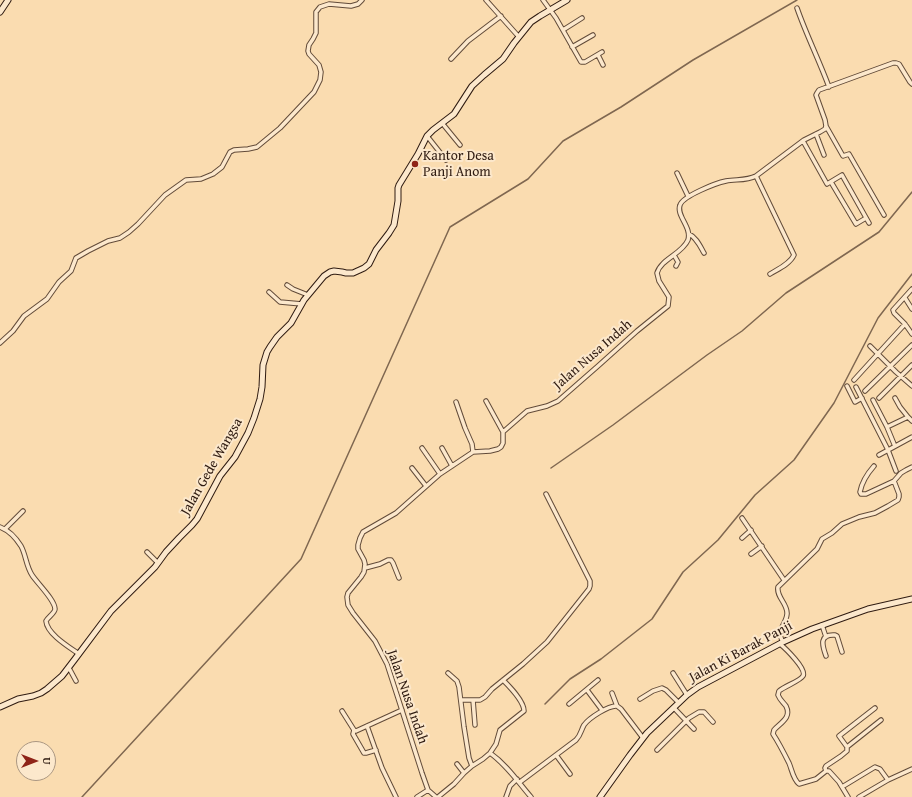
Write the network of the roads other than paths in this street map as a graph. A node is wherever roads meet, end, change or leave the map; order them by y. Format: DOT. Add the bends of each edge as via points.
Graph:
graph roads {
  1 [pos="8,0"];
  2 [pos="362,0"];
  3 [pos="486,0"];
  4 [pos="543,0"];
  5 [pos="567,0"];
  6 [pos="797,8"];
  7 [pos="550,10"];
  8 [pos="0,12"];
  9 [pos="501,16"];
  10 [pos="582,18"];
  11 [pos="563,30"];
  12 [pos="593,35"];
  13 [pos="519,37"];
  14 [pos="572,47"];
  15 [pos="602,52"];
  16 [pos="598,55"];
  17 [pos="451,59"];
  18 [pos="603,65"];
  19 [pos="912,84"];
  20 [pos="829,87"];
  21 [pos="442,123"];
  22 [pos="826,126"];
  23 [pos="816,134"];
  24 [pos="427,136"];
  25 [pos="802,141"];
  26 [pos="460,145"];
  27 [pos="824,155"];
  28 [pos="446,160"];
  29 [pos="677,173"];
  30 [pos="756,176"];
  31 [pos="831,182"];
  32 [pos="688,196"];
  33 [pos="884,215"];
  34 [pos="866,218"];
  35 [pos="869,223"];
  36 [pos="688,234"];
  37 [pos="704,253"];
  38 [pos="674,255"];
  39 [pos="676,266"];
  40 [pos="770,274"];
  41 [pos="287,285"];
  42 [pos="912,289"];
  43 [pos="269,292"];
  44 [pos="308,295"];
  45 [pos="905,298"];
  46 [pos="302,304"];
  47 [pos="912,309"];
  48 [pos="905,324"];
  49 [pos="912,334"];
  50 [pos="0,343"];
  51 [pos="912,345"];
  52 [pos="870,346"];
  53 [pos="878,354"];
  54 [pos="912,365"];
  55 [pos="890,366"];
  56 [pos="901,377"];
  57 [pos="854,380"];
  58 [pos="846,386"];
  59 [pos="912,386"];
  60 [pos="856,387"];
  61 [pos="865,391"];
  62 [pos="862,398"];
  63 [pos="879,398"];
  64 [pos="895,398"];
  65 [pos="873,400"];
  66 [pos="486,401"];
  67 [pos="456,402"];
  68 [pos="908,417"];
  69 [pos="912,421"];
  70 [pos="887,427"];
  71 [pos="503,432"];
  72 [pos="912,438"];
  73 [pos="894,444"];
  74 [pos="422,448"];
  75 [pos="442,448"];
  76 [pos="888,450"];
  77 [pos="473,452"];
  78 [pos="879,455"];
  79 [pos="452,466"];
  80 [pos="874,466"];
  81 [pos="912,467"];
  82 [pos="412,468"];
  83 [pos="896,471"];
  84 [pos="440,474"];
  85 [pos="894,481"];
  86 [pos="426,486"];
  87 [pos="546,494"];
  88 [pos="24,511"];
  89 [pos="742,518"];
  90 [pos="0,527"];
  91 [pos="5,529"];
  92 [pos="751,530"];
  93 [pos="742,538"];
  94 [pos="762,546"];
  95 [pos="147,552"];
  96 [pos="751,554"];
  97 [pos="158,563"];
  98 [pos="365,568"];
  99 [pos="399,578"];
  100 [pos="784,580"];
  101 [pos="912,599"];
  102 [pos="822,625"];
  103 [pos="826,636"];
  104 [pos="781,643"];
  105 [pos="842,652"];
  106 [pos="79,654"];
  107 [pos="826,656"];
  108 [pos="69,668"];
  109 [pos="448,673"];
  110 [pos="673,673"];
  111 [pos="503,680"];
  112 [pos="598,680"];
  113 [pos="76,681"];
  114 [pos="587,690"];
  115 [pos="612,693"];
  116 [pos="687,695"];
  117 [pos="640,699"];
  118 [pos="461,700"];
  119 [pos="472,700"];
  120 [pos="679,703"];
  121 [pos="569,704"];
  122 [pos="617,706"];
  123 [pos="0,707"];
  124 [pos="674,708"];
  125 [pos="875,708"];
  126 [pos="402,710"];
  127 [pos="602,710"];
  128 [pos="342,711"];
  129 [pos="686,720"];
  130 [pos="881,720"];
  131 [pos="713,722"];
  132 [pos="475,725"];
  133 [pos="366,726"];
  134 [pos="694,729"];
  135 [pos="354,730"];
  136 [pos="643,738"];
  137 [pos="847,747"];
  138 [pos="376,750"];
  139 [pos="657,750"];
  140 [pos="490,753"];
  141 [pos="556,755"];
  142 [pos="458,764"];
  143 [pos="472,766"];
  144 [pos="912,769"];
  145 [pos="826,771"];
  146 [pos="464,773"];
  147 [pos="570,774"];
  148 [pos="517,778"];
  149 [pos="888,780"];
  150 [pos="520,782"];
  151 [pos="842,787"];
  152 [pos="428,790"];
  153 [pos="396,797"];
  154 [pos="417,797"];
  155 [pos="437,797"];
  156 [pos="506,797"];
  157 [pos="531,797"];
  158 [pos="600,797"];
  159 [pos="848,797"];
  160 [pos="859,797"];
  1 -- 8 [label="street"];
  2 -- 50 [label="street" via="351,6 329,4 320,7 316,12 316,33 308,51 319,65 320,80 314,92 280,128 257,147 230,152 222,167 213,174 186,180 165,195 138,224 120,238 76,258 71,271 47,299 24,316"];
  3 -- 9 [label="street"];
  4 -- 7 [label="street"];
  5 -- 7 [label="street, Jalan Gede Wangsa"];
  6 -- 20 [label="street"];
  7 -- 11 [label="street"];
  7 -- 13 [label="street, Jalan Gede Wangsa" via="531,22"];
  9 -- 13 [label="street"];
  9 -- 17 [label="street" via="470,39"];
  10 -- 11 [label="street"];
  11 -- 14 [label="street"];
  12 -- 14 [label="street"];
  13 -- 21 [label="street, Jalan Gede Wangsa" via="503,59 474,84 454,114"];
  14 -- 16 [label="street" via="582,62"];
  15 -- 16 [label="street"];
  16 -- 18 [label="street"];
  19 -- 20 [label="street" via="899,64 893,63"];
  20 -- 22 [label="street" via="819,90 816,95"];
  21 -- 24 [label="street, Jalan Gede Wangsa"];
  21 -- 26 [label="street"];
  22 -- 23 [label="street"];
  22 -- 33 [label="street" via="843,156 849,154"];
  23 -- 25 [label="street"];
  23 -- 27 [label="street"];
  24 -- 28 [label="street"];
  24 -- 44 [label="street, Jalan Gede Wangsa" via="399,185 394,225 369,264 350,274 330,272"];
  25 -- 30 [label="street"];
  25 -- 31 [label="street" via="827,184"];
  29 -- 32 [label="street"];
  30 -- 32 [label="street" via="748,180 726,181"];
  30 -- 40 [label="street" via="794,256"];
  31 -- 34 [label="street" via="856,224"];
  31 -- 34 [label="street" via="842,176"];
  32 -- 36 [label="street" via="682,201 680,212"];
  34 -- 35 [label="street"];
  36 -- 37 [label="street" via="696,239"];
  36 -- 38 [label="street, Jalan Nusa Indah" via="688,240"];
  38 -- 39 [label="street" via="678,262"];
  38 -- 71 [label="street, Jalan Nusa Indah" via="657,273 659,281 670,297 665,309 558,401 527,411"];
  41 -- 44 [label="street"];
  42 -- 45 [label="street"];
  43 -- 46 [label="street" via="280,302"];
  44 -- 46 [label="street, Jalan Gede Wangsa"];
  45 -- 47 [label="street"];
  45 -- 48 [label="street" via="893,310"];
  46 -- 97 [label="street, Jalan Gede Wangsa" via="291,323 267,352 263,365 260,399 244,441 220,476 197,519"];
  48 -- 49 [label="street"];
  48 -- 53 [label="street"];
  51 -- 55 [label="street"];
  52 -- 53 [label="street"];
  53 -- 55 [label="street"];
  53 -- 57 [label="street"];
  54 -- 56 [label="street"];
  55 -- 56 [label="street"];
  55 -- 61 [label="street"];
  56 -- 59 [label="street"];
  56 -- 63 [label="street"];
  58 -- 62 [label="street" via="854,402"];
  60 -- 62 [label="street"];
  62 -- 76 [label="street"];
  64 -- 68 [label="street"];
  65 -- 70 [label="street"];
  66 -- 71 [label="street"];
  67 -- 77 [label="street"];
  68 -- 69 [label="street"];
  68 -- 70 [label="street"];
  70 -- 73 [label="street"];
  71 -- 77 [label="street, Jalan Nusa Indah" via="503,443 498,449"];
  72 -- 76 [label="street"];
  74 -- 84 [label="street"];
  75 -- 79 [label="street"];
  76 -- 78 [label="street"];
  76 -- 83 [label="street"];
  77 -- 79 [label="street, Jalan Nusa Indah"];
  79 -- 84 [label="street, Jalan Nusa Indah"];
  80 -- 85 [label="street" via="866,474 861,494"];
  81 -- 85 [label="street" via="901,473"];
  82 -- 86 [label="street"];
  84 -- 86 [label="street, Jalan Nusa Indah"];
  85 -- 100 [label="street" via="899,494 898,500 875,513 842,524 822,539 817,549"];
  86 -- 98 [label="street, Jalan Nusa Indah" via="396,513 363,532 358,549"];
  87 -- 111 [label="street" via="590,581 589,589 547,642"];
  88 -- 91 [label="street"];
  89 -- 92 [label="street"];
  90 -- 91 [label="street"];
  91 -- 106 [label="street" via="20,545 29,570 54,605 55,610 46,621 47,626 59,640"];
  92 -- 93 [label="street"];
  92 -- 94 [label="street"];
  94 -- 96 [label="street"];
  94 -- 100 [label="street"];
  95 -- 97 [label="street"];
  97 -- 106 [label="street, Jalan Gede Wangsa" via="110,611"];
  98 -- 99 [label="street" via="391,560"];
  98 -- 126 [label="street, Jalan Nusa Indah" via="348,593 347,601 381,652"];
  100 -- 104 [label="street" via="777,589 787,612 780,633"];
  101 -- 102 [label="street, Jalan Ki Barak Panji" via="868,609"];
  102 -- 103 [label="street"];
  102 -- 104 [label="street, Jalan Ki Barak Panji"];
  103 -- 105 [label="street" via="835,635"];
  103 -- 107 [label="street" via="823,641"];
  104 -- 116 [label="street, Jalan Ki Barak Panji"];
  104 -- 145 [label="street" via="804,673 779,691 779,698 786,706 788,715 773,734 797,783 816,779"];
  106 -- 108 [label="street, Jalan Gede Wangsa"];
  108 -- 113 [label="street"];
  108 -- 123 [label="street, Jalan Gede Wangsa" via="44,691"];
  109 -- 118 [label="street" via="458,684"];
  110 -- 116 [label="street"];
  111 -- 119 [label="street" via="485,697"];
  111 -- 140 [label="street" via="516,694 524,711 500,730"];
  112 -- 114 [label="street"];
  114 -- 121 [label="street"];
  114 -- 127 [label="street"];
  115 -- 122 [label="street"];
  116 -- 120 [label="street, Jalan Ki Barak Panji"];
  117 -- 120 [label="street" via="662,688"];
  118 -- 119 [label="street"];
  118 -- 143 [label="street"];
  119 -- 132 [label="street"];
  120 -- 124 [label="street, Jalan Ki Barak Panji"];
  122 -- 127 [label="street"];
  122 -- 136 [label="street"];
  124 -- 129 [label="street"];
  124 -- 136 [label="street, Jalan Ki Barak Panji"];
  125 -- 137 [label="street" via="839,736"];
  126 -- 133 [label="street"];
  126 -- 152 [label="street, Jalan Nusa Indah"];
  127 -- 141 [label="street" via="584,725 576,740"];
  128 -- 135 [label="street"];
  129 -- 131 [label="street" via="696,713 704,712"];
  129 -- 134 [label="street"];
  129 -- 139 [label="street"];
  130 -- 137 [label="street"];
  133 -- 135 [label="street"];
  133 -- 138 [label="street"];
  135 -- 138 [label="street" via="353,734 364,753"];
  136 -- 158 [label="street, Jalan Ki Barak Panji"];
  137 -- 145 [label="street" via="844,753 826,766"];
  138 -- 153 [label="street"];
  140 -- 143 [label="street"];
  140 -- 148 [label="street"];
  141 -- 147 [label="street"];
  141 -- 150 [label="street"];
  142 -- 146 [label="street"];
  143 -- 146 [label="street"];
  144 -- 149 [label="street"];
  145 -- 151 [label="street" via="831,773"];
  146 -- 155 [label="street"];
  148 -- 150 [label="street"];
  148 -- 156 [label="street" via="510,786"];
  149 -- 151 [label="street" via="880,768 875,767"];
  149 -- 160 [label="street"];
  150 -- 157 [label="street"];
  151 -- 159 [label="street"];
  152 -- 154 [label="street"];
  152 -- 155 [label="street, Jalan Nusa Indah"];
}
